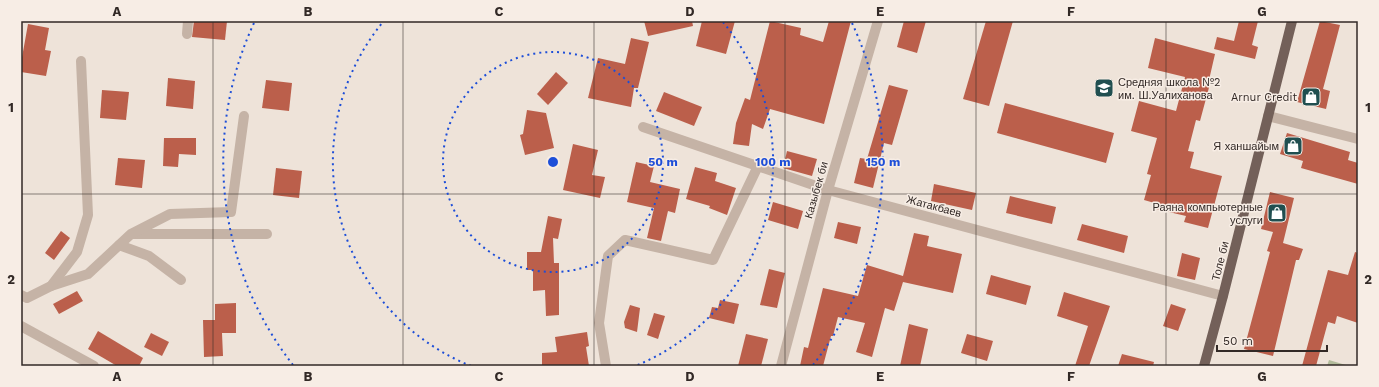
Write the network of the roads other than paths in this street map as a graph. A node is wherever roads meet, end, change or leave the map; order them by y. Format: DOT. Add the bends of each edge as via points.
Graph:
graph roads {
  1 [pos="188,21"];
  2 [pos="878,21"];
  3 [pos="1292,21"];
  4 [pos="188,34"];
  5 [pos="81,61"];
  6 [pos="244,116"];
  7 [pos="1268,116"];
  8 [pos="643,127"];
  9 [pos="1358,139"];
  10 [pos="758,166"];
  11 [pos="828,190"];
  12 [pos="132,234"];
  13 [pos="268,234"];
  14 [pos="119,245"];
  15 [pos="181,280"];
  16 [pos="52,286"];
  17 [pos="21,296"];
  18 [pos="1223,296"];
  19 [pos="21,326"];
  20 [pos="94,366"];
  21 [pos="606,366"];
  22 [pos="781,366"];
  23 [pos="1204,366"];
  1 -- 4 [label="street"];
  2 -- 11 [label="street, Казыбек би"];
  3 -- 7 [label="main road, Толе би"];
  5 -- 16 [label="street" via="88,215 77,252"];
  6 -- 12 [label="street" via="231,212 170,214"];
  7 -- 9 [label="street"];
  7 -- 18 [label="main road, Толе би"];
  8 -- 10 [label="street, Жатакбаев"];
  10 -- 11 [label="street, Жатакбаев"];
  10 -- 21 [label="street" via="713,260 625,240 608,256 599,323"];
  11 -- 18 [label="street, Жатакбаев"];
  11 -- 22 [label="street, Казыбек би"];
  12 -- 13 [label="street"];
  12 -- 14 [label="street"];
  14 -- 15 [label="street" via="150,256"];
  14 -- 16 [label="street" via="88,274"];
  16 -- 17 [label="street" via="27,298"];
  18 -- 23 [label="main road, Толе би"];
  19 -- 20 [label="street"];
}
